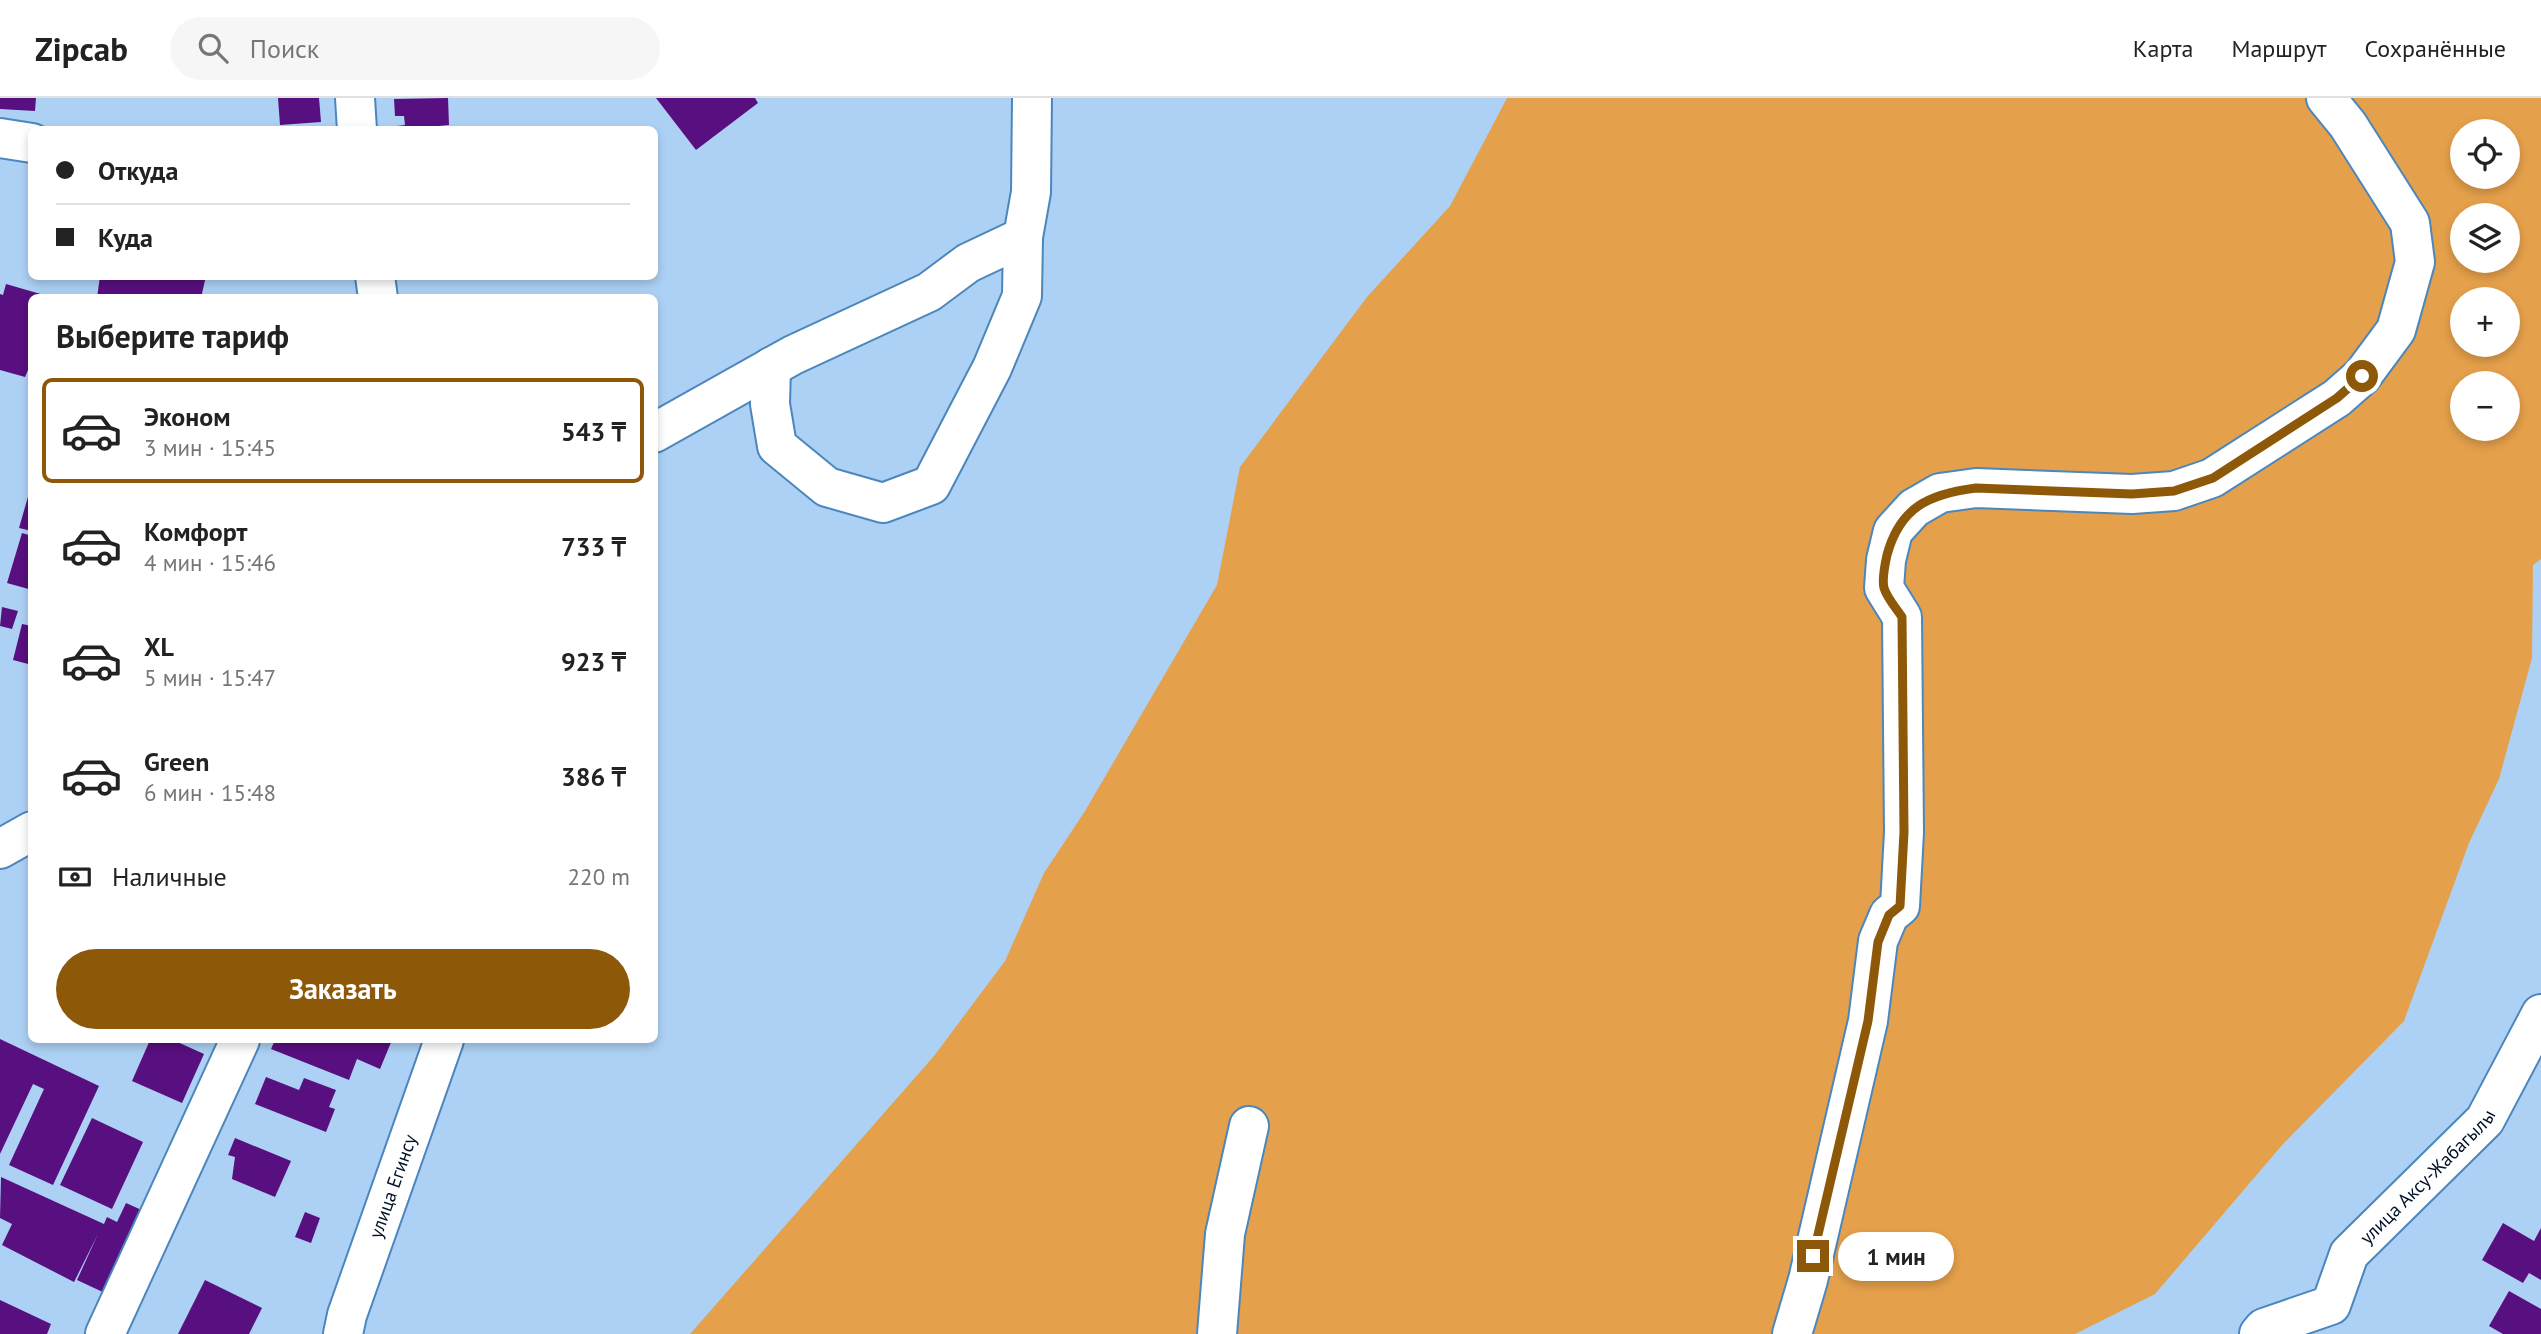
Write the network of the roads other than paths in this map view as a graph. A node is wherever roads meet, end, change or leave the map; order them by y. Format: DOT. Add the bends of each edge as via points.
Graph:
graph roads {
  1 [pos="355,98"];
  2 [pos="1032,98"];
  3 [pos="2326,98"];
  4 [pos="357,126"];
  5 [pos="0,138"];
  6 [pos="28,142"];
  7 [pos="1023,237"];
  8 [pos="771,367"];
  9 [pos="658,431"];
  10 [pos="28,833"];
  11 [pos="0,849"];
  12 [pos="2541,1014"];
  13 [pos="239,1043"];
  14 [pos="443,1043"];
  15 [pos="1249,1126"];
  16 [pos="105,1334"];
  17 [pos="343,1334"];
  18 [pos="1217,1334"];
  19 [pos="1792,1334"];
  20 [pos="2259,1334"];
  1 -- 4 [label="street"];
  2 -- 7 [label="street" via="1031,192"];
  3 -- 19 [label="street" via="2410,223 2414,262 2396,330 2362,376 2337,398 2213,478 2174,491 1964,489 1941,493 1914,508 1893,531 1884,588 1902,617 1900,906 1889,915 1878,942 1868,1021"];
  5 -- 6 [label="street"];
  7 -- 8 [label="street" via="968,263 929,292"];
  7 -- 8 [label="street" via="1022,296 992,368 931,485 883,503 827,487 777,446 770,404"];
  8 -- 9 [label="street"];
  10 -- 11 [label="street"];
  12 -- 20 [label="street, улица Аксу-Жабагылы" via="2485,1120 2349,1254 2331,1305 2264,1328"];
  13 -- 16 [label="street"];
  14 -- 17 [label="street, улица Егинсу"];
  15 -- 18 [label="street" via="1226,1234"];
}
